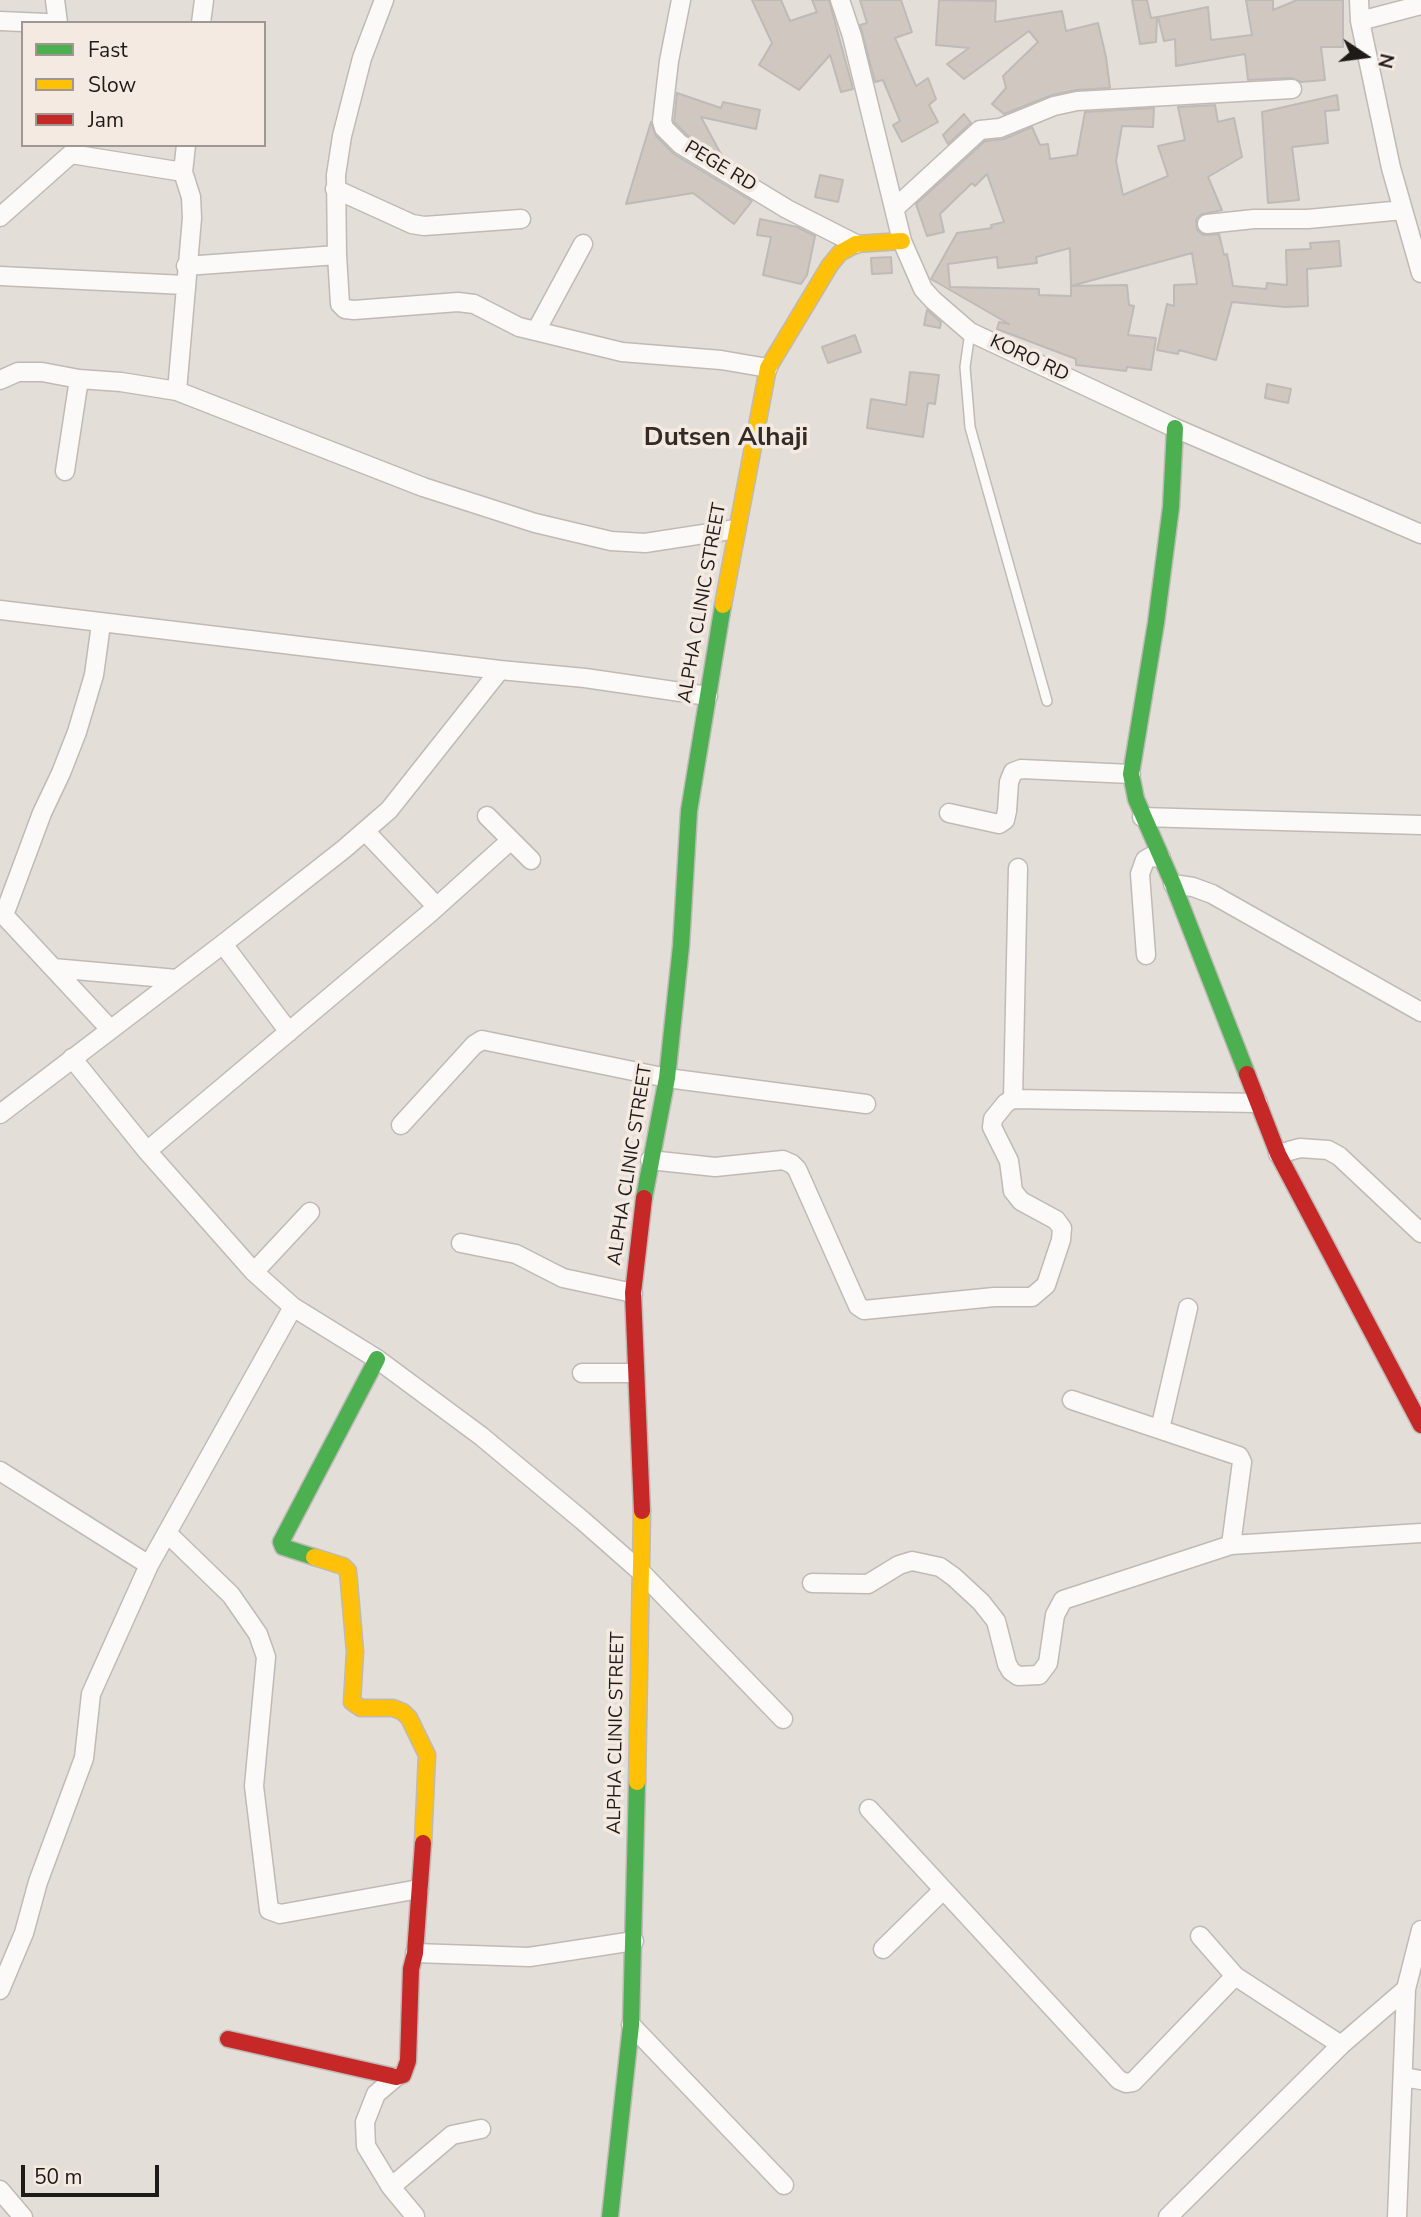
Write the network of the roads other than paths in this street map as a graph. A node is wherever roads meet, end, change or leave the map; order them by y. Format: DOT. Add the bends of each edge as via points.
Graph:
graph roads {
  1 [pos="55,0"];
  2 [pos="204,0"];
  3 [pos="384,0"];
  4 [pos="681,0"];
  5 [pos="841,0"];
  6 [pos="1359,0"];
  7 [pos="1421,5"];
  8 [pos="58,21"];
  9 [pos="201,21"];
  10 [pos="1360,21"];
  11 [pos="0,22"];
  12 [pos="21,22"];
  13 [pos="1292,89"];
  14 [pos="186,147"];
  15 [pos="71,150"];
  16 [pos="183,172"];
  17 [pos="335,189"];
  18 [pos="895,208"];
  19 [pos="1403,211"];
  20 [pos="0,217"];
  21 [pos="521,219"];
  22 [pos="1207,224"];
  23 [pos="902,240"];
  24 [pos="583,244"];
  25 [pos="856,244"];
  26 [pos="1417,246"];
  27 [pos="337,255"];
  28 [pos="186,266"];
  29 [pos="1421,273"];
  30 [pos="0,276"];
  31 [pos="185,285"];
  32 [pos="536,331"];
  33 [pos="970,332"];
  34 [pos="768,368"];
  35 [pos="79,379"];
  36 [pos="0,380"];
  37 [pos="177,391"];
  38 [pos="1175,428"];
  39 [pos="65,471"];
  40 [pos="736,529"];
  41 [pos="1421,534"];
  42 [pos="0,610"];
  43 [pos="101,624"];
  44 [pos="500,670"];
  45 [pos="708,696"];
  46 [pos="1046,701"];
  47 [pos="1131,774"];
  48 [pos="949,813"];
  49 [pos="487,816"];
  50 [pos="1142,817"];
  51 [pos="1421,825"];
  52 [pos="365,831"];
  53 [pos="512,840"];
  54 [pos="1161,858"];
  55 [pos="531,860"];
  56 [pos="1018,868"];
  57 [pos="1173,884"];
  58 [pos="437,907"];
  59 [pos="2,913"];
  60 [pos="223,944"];
  61 [pos="1146,955"];
  62 [pos="53,968"];
  63 [pos="177,979"];
  64 [pos="1421,1012"];
  65 [pos="110,1029"];
  66 [pos="289,1032"];
  67 [pos="72,1058"];
  68 [pos="667,1078"];
  69 [pos="1013,1099"];
  70 [pos="1258,1103"];
  71 [pos="866,1104"];
  72 [pos="0,1114"];
  73 [pos="401,1125"];
  74 [pos="147,1151"];
  75 [pos="1278,1154"];
  76 [pos="650,1160"];
  77 [pos="310,1212"];
  78 [pos="1421,1233"];
  79 [pos="461,1243"];
  80 [pos="254,1272"];
  81 [pos="633,1293"];
  82 [pos="293,1307"];
  83 [pos="1188,1308"];
  84 [pos="377,1359"];
  85 [pos="582,1373"];
  86 [pos="635,1373"];
  87 [pos="1072,1400"];
  88 [pos="1421,1425"];
  89 [pos="1160,1429"];
  90 [pos="0,1471"];
  91 [pos="167,1533"];
  92 [pos="1421,1533"];
  93 [pos="1231,1545"];
  94 [pos="149,1565"];
  95 [pos="640,1571"];
  96 [pos="812,1583"];
  97 [pos="783,1719"];
  98 [pos="869,1809"];
  99 [pos="419,1889"];
  100 [pos="943,1890"];
  101 [pos="1421,1930"];
  102 [pos="1200,1936"];
  103 [pos="634,1941"];
  104 [pos="883,1949"];
  105 [pos="415,1953"];
  106 [pos="1235,1976"];
  107 [pos="1406,1989"];
  108 [pos="0,1990"];
  109 [pos="1421,2015"];
  110 [pos="631,2025"];
  111 [pos="1404,2032"];
  112 [pos="228,2039"];
  113 [pos="1341,2045"];
  114 [pos="396,2077"];
  115 [pos="1403,2077"];
  116 [pos="1421,2080"];
  117 [pos="481,2129"];
  118 [pos="784,2185"];
  119 [pos="391,2187"];
  120 [pos="0,2190"];
  121 [pos="415,2216"];
  122 [pos="23,2217"];
  123 [pos="610,2217"];
  124 [pos="1168,2217"];
  125 [pos="1397,2217"];
  1 -- 8 [label="street"];
  2 -- 9 [label="street"];
  3 -- 17 [label="street" via="351,97"];
  4 -- 25 [label="street, PEGE RD" via="668,61 664,128 680,145"];
  5 -- 18 [label="street, KORO RD"];
  6 -- 10 [label="street"];
  7 -- 10 [label="street"];
  10 -- 19 [label="street"];
  11 -- 12 [label="street"];
  13 -- 18 [label="street" via="1054,106 1000,128 980,130"];
  14 -- 16 [label="street"];
  15 -- 16 [label="street"];
  15 -- 20 [label="street"];
  16 -- 28 [label="street" via="191,197"];
  17 -- 21 [label="street" via="424,226"];
  17 -- 27 [label="street"];
  18 -- 23 [label="street, KORO RD"];
  19 -- 22 [label="street"];
  19 -- 26 [label="street"];
  23 -- 25 [label="street"];
  23 -- 33 [label="street, KORO RD" via="923,289"];
  24 -- 32 [label="street"];
  25 -- 34 [label="street, ALPHA CLINIC STREET" via="830,265"];
  26 -- 29 [label="street"];
  27 -- 28 [label="street"];
  27 -- 32 [label="street" via="340,303 345,309 458,302 474,304"];
  28 -- 31 [label="street"];
  30 -- 31 [label="street"];
  31 -- 37 [label="street"];
  32 -- 34 [label="street" via="635,355"];
  33 -- 38 [label="street, KORO RD"];
  33 -- 46 [label="lane" via="965,367 970,427"];
  34 -- 40 [label="street, ALPHA CLINIC STREET"];
  35 -- 36 [label="street" via="29,371"];
  35 -- 37 [label="street"];
  35 -- 39 [label="street"];
  37 -- 40 [label="street" via="423,487 535,523 631,543"];
  38 -- 41 [label="street, KORO RD"];
  38 -- 47 [label="street" via="1171,507"];
  40 -- 45 [label="street, ALPHA CLINIC STREET"];
  42 -- 43 [label="street"];
  43 -- 44 [label="street"];
  43 -- 59 [label="street" via="94,675 77,732"];
  44 -- 45 [label="street"];
  44 -- 52 [label="street" via="397,801"];
  45 -- 68 [label="street, ALPHA CLINIC STREET" via="689,811"];
  47 -- 48 [label="street" via="1021,769 1013,772 1007,811 999,824"];
  47 -- 50 [label="street"];
  49 -- 53 [label="street"];
  50 -- 51 [label="street"];
  50 -- 54 [label="street"];
  52 -- 58 [label="street"];
  52 -- 60 [label="street"];
  53 -- 55 [label="street"];
  53 -- 58 [label="street"];
  54 -- 57 [label="street"];
  54 -- 61 [label="street" via="1145,860 1140,874"];
  56 -- 69 [label="street"];
  57 -- 64 [label="street" via="1212,894"];
  57 -- 70 [label="street"];
  58 -- 66 [label="street"];
  59 -- 62 [label="street"];
  60 -- 63 [label="street"];
  60 -- 66 [label="street"];
  62 -- 63 [label="street"];
  62 -- 65 [label="street"];
  63 -- 65 [label="street"];
  65 -- 67 [label="street"];
  66 -- 74 [label="street"];
  67 -- 72 [label="street"];
  67 -- 74 [label="street"];
  68 -- 71 [label="street"];
  68 -- 73 [label="street" via="482,1040"];
  68 -- 76 [label="street, ALPHA CLINIC STREET"];
  69 -- 70 [label="street"];
  69 -- 76 [label="street" via="999,1110 992,1127 1009,1161 1013,1191 1062,1228 1046,1285 1032,1297 864,1310 858,1306 792,1164 783,1160 715,1167"];
  70 -- 75 [label="street"];
  74 -- 80 [label="street"];
  75 -- 78 [label="street" via="1316,1148 1339,1156"];
  75 -- 88 [label="street"];
  76 -- 81 [label="street, ALPHA CLINIC STREET"];
  77 -- 80 [label="street"];
  79 -- 81 [label="street" via="516,1254 563,1278"];
  80 -- 82 [label="street"];
  81 -- 86 [label="street, ALPHA CLINIC STREET"];
  82 -- 84 [label="street"];
  82 -- 91 [label="street"];
  83 -- 89 [label="street"];
  84 -- 95 [label="street" via="481,1436"];
  84 -- 99 [label="street" via="281,1544 348,1571 355,1652 352,1702 361,1708 403,1712 427,1755"];
  85 -- 86 [label="street"];
  86 -- 95 [label="street, ALPHA CLINIC STREET" via="643,1530"];
  87 -- 89 [label="street"];
  89 -- 93 [label="street" via="1239,1456 1242,1462"];
  90 -- 94 [label="street"];
  91 -- 94 [label="street"];
  91 -- 99 [label="street" via="231,1595 258,1634 266,1657 254,1786 269,1910 280,1914"];
  92 -- 93 [label="street"];
  93 -- 96 [label="street" via="1063,1600 1055,1615 1048,1663 1039,1675 1018,1676 1011,1671 996,1621 940,1567 912,1561 868,1584"];
  94 -- 108 [label="street" via="91,1694 84,1758"];
  95 -- 97 [label="street"];
  95 -- 103 [label="street, ALPHA CLINIC STREET"];
  98 -- 100 [label="street"];
  99 -- 105 [label="street"];
  100 -- 104 [label="street"];
  100 -- 106 [label="street" via="1126,2083 1133,2082"];
  101 -- 107 [label="street"];
  102 -- 106 [label="street"];
  103 -- 105 [label="street" via="529,1957"];
  103 -- 110 [label="street, ALPHA CLINIC STREET"];
  105 -- 114 [label="street" via="408,2061 403,2075"];
  106 -- 113 [label="street"];
  107 -- 111 [label="street"];
  107 -- 113 [label="street"];
  109 -- 111 [label="street"];
  110 -- 118 [label="street"];
  110 -- 123 [label="street, ALPHA CLINIC STREET"];
  111 -- 115 [label="street"];
  112 -- 114 [label="street"];
  113 -- 124 [label="street"];
  114 -- 119 [label="street" via="376,2094 365,2122 366,2147"];
  115 -- 116 [label="street"];
  115 -- 125 [label="street"];
  117 -- 119 [label="street" via="452,2135"];
  119 -- 121 [label="street"];
  120 -- 122 [label="street"];
}
